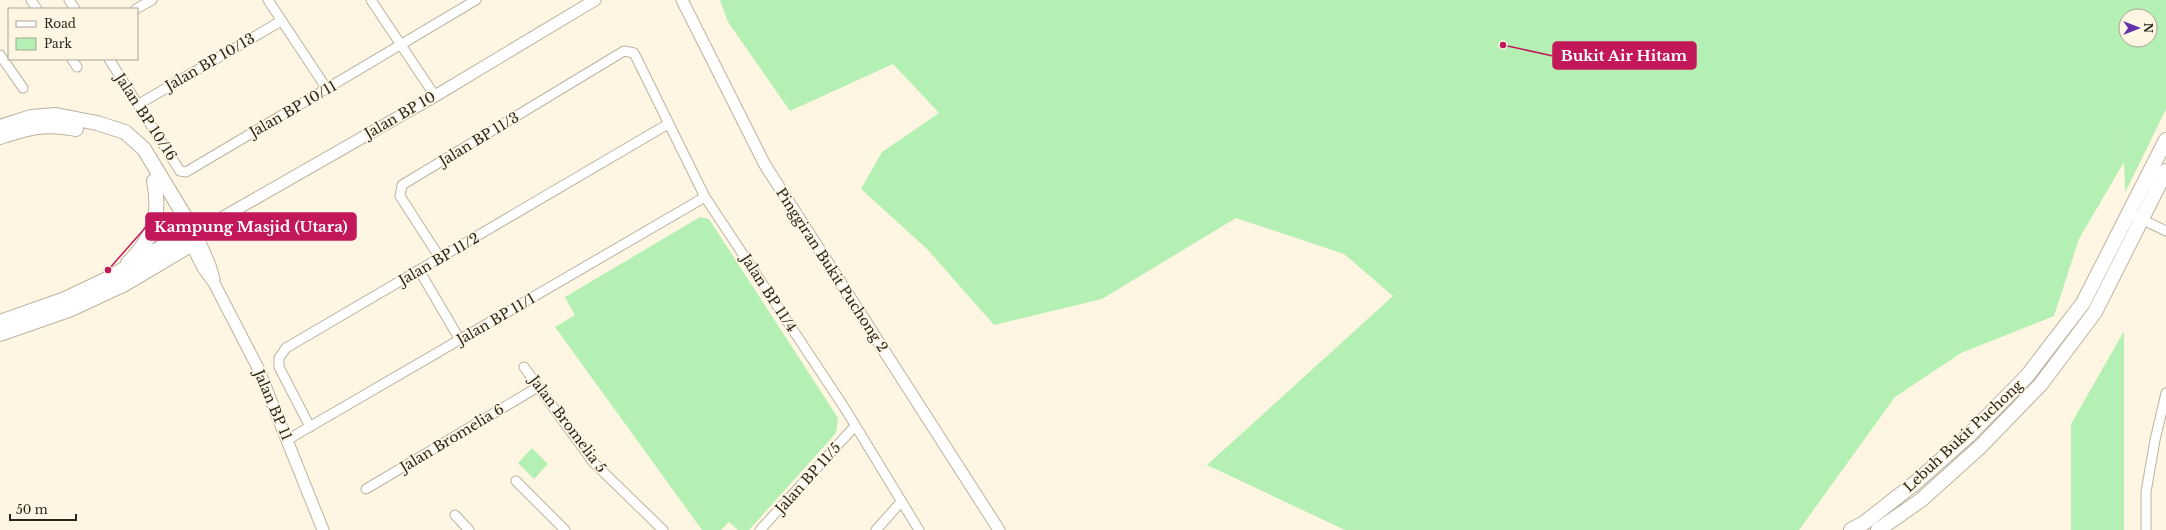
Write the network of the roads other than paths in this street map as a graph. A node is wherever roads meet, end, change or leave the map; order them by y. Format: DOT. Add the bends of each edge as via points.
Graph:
graph roads {
  1 [pos="68,0"];
  2 [pos="152,0"];
  3 [pos="268,0"];
  4 [pos="371,0"];
  5 [pos="476,0"];
  6 [pos="595,0"];
  7 [pos="682,0"];
  8 [pos="74,8"];
  9 [pos="138,8"];
  10 [pos="282,21"];
  11 [pos="401,46"];
  12 [pos="630,51"];
  13 [pos="0,55"];
  14 [pos="73,60"];
  15 [pos="110,60"];
  16 [pos="78,67"];
  17 [pos="23,88"];
  18 [pos="327,89"];
  19 [pos="435,96"];
  20 [pos="139,104"];
  21 [pos="668,124"];
  22 [pos="0,127"];
  23 [pos="0,137"];
  24 [pos="2166,140"];
  25 [pos="2166,171"];
  26 [pos="186,172"];
  27 [pos="154,181"];
  28 [pos="705,197"];
  29 [pos="2136,216"];
  30 [pos="2166,231"];
  31 [pos="194,235"];
  32 [pos="440,258"];
  33 [pos="419,270"];
  34 [pos="116,275"];
  35 [pos="0,322"];
  36 [pos="0,334"];
  37 [pos="460,340"];
  38 [pos="524,367"];
  39 [pos="538,387"];
  40 [pos="2166,393"];
  41 [pos="855,426"];
  42 [pos="310,427"];
  43 [pos="287,440"];
  44 [pos="516,481"];
  45 [pos="366,489"];
  46 [pos="901,502"];
  47 [pos="455,515"];
  48 [pos="1866,526"];
  49 [pos="322,530"];
  50 [pos="470,530"];
  51 [pos="565,530"];
  52 [pos="663,530"];
  53 [pos="760,530"];
  54 [pos="876,530"];
  55 [pos="919,530"];
  56 [pos="999,530"];
  57 [pos="1851,530"];
  58 [pos="1878,530"];
  59 [pos="2146,530"];
  1 -- 8 [label="street"];
  2 -- 9 [label="street"];
  3 -- 10 [label="street"];
  4 -- 11 [label="street"];
  5 -- 11 [label="street, Jalan BP 10/11"];
  6 -- 19 [label="street, Jalan BP 10"];
  7 -- 56 [label="street, Pinggiran Bukit Puchong 2" via="765,165"];
  10 -- 18 [label="street"];
  10 -- 20 [label="street, Jalan BP 10/13"];
  11 -- 18 [label="street, Jalan BP 10/11"];
  11 -- 19 [label="street"];
  12 -- 21 [label="street, Jalan BP 11/4" via="634,53"];
  12 -- 32 [label="street, Jalan BP 11/3" via="624,51 402,185 400,196"];
  13 -- 17 [label="street"];
  14 -- 16 [label="street"];
  15 -- 20 [label="street, Jalan BP 10/16"];
  18 -- 26 [label="street, Jalan BP 10/11"];
  19 -- 31 [label="street, Jalan BP 10"];
  20 -- 26 [label="street, Jalan BP 10/16" via="180,171"];
  21 -- 28 [label="street, Jalan BP 11/4"];
  21 -- 32 [label="street, Jalan BP 11/2"];
  22 -- 31 [label="main road" via="31,118 56,115 97,123 125,132 144,149"];
  23 -- 27 [label="main road" via="32,126 57,125 96,132 122,142 138,156"];
  24 -- 29 [label="main road, Lebuh Bukit Puchong"];
  25 -- 29 [label="main road, Lebuh Bukit Puchong"];
  27 -- 31 [label="main road"];
  27 -- 34 [label="main road" via="158,207 149,236 135,256"];
  28 -- 37 [label="street, Jalan BP 11/1"];
  28 -- 41 [label="street, Jalan BP 11/4"];
  29 -- 30 [label="street"];
  29 -- 48 [label="main road, Lebuh Bukit Puchong" via="2083,303 2028,376 1968,436"];
  29 -- 58 [label="main road, Lebuh Bukit Puchong" via="2095,312 2041,384 1980,447 1921,500"];
  31 -- 34 [label="main road"];
  31 -- 36 [label="main road" via="123,285 69,310"];
  31 -- 43 [label="street, Jalan BP 11" via="210,265 214,283 258,368"];
  32 -- 33 [label="street, Jalan BP 11/2"];
  33 -- 37 [label="street"];
  33 -- 42 [label="street, Jalan BP 11/2" via="286,348 279,358 278,367"];
  34 -- 35 [label="main road" via="65,299"];
  37 -- 42 [label="street, Jalan BP 11/1"];
  38 -- 39 [label="street, Jalan Bromelia 5"];
  39 -- 45 [label="street, Jalan Bromelia 6"];
  39 -- 52 [label="street, Jalan Bromelia 5" via="593,462"];
  40 -- 59 [label="street" via="2146,492"];
  41 -- 46 [label="street, Jalan BP 11/4"];
  41 -- 53 [label="street, Jalan BP 11/5"];
  42 -- 43 [label="street, Jalan BP 11/1"];
  43 -- 49 [label="street, Jalan BP 11"];
  44 -- 51 [label="street"];
  46 -- 54 [label="street"];
  46 -- 55 [label="street, Jalan BP 11/4"];
  47 -- 50 [label="street"];
  48 -- 57 [label="main road, Lebuh Bukit Puchong"];
}
